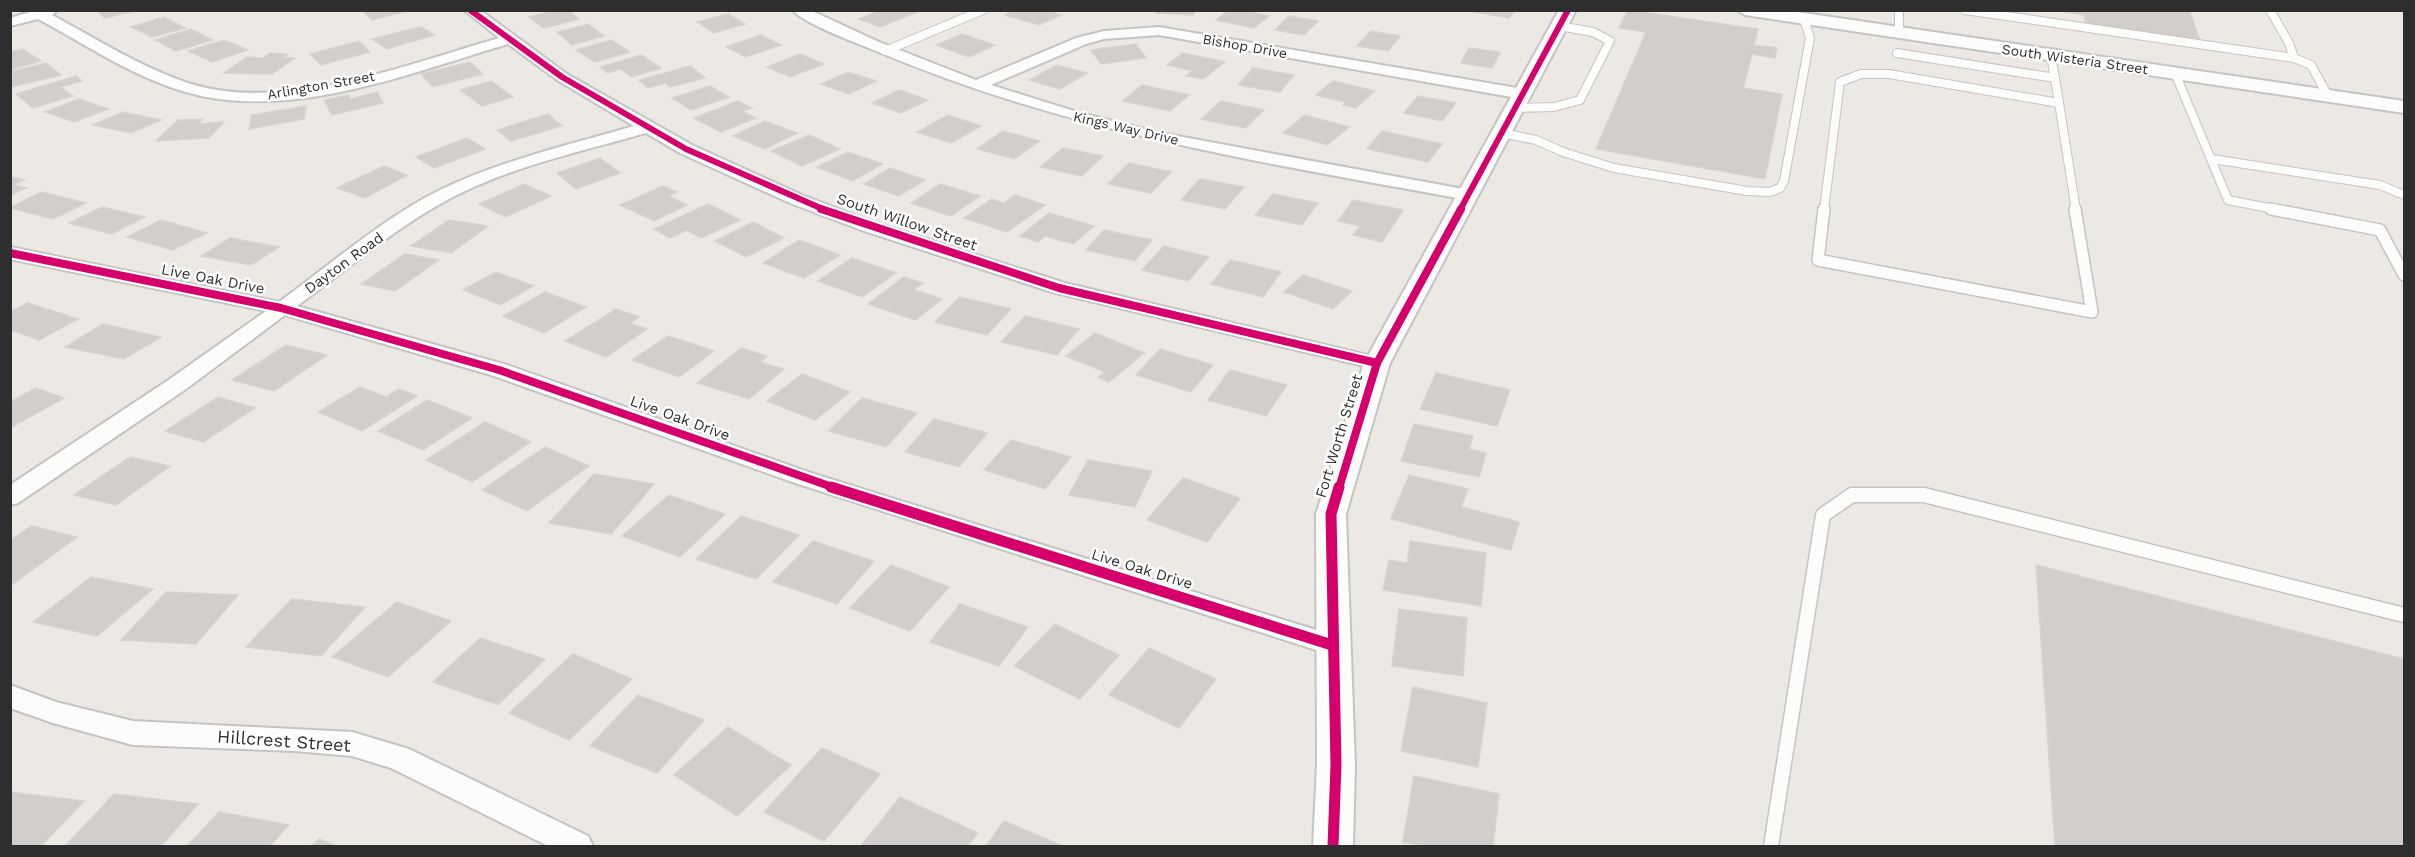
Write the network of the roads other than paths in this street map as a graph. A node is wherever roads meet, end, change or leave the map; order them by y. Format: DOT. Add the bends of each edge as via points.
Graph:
graph roads {
  1 [pos="470,10"];
  2 [pos="798,10"];
  3 [pos="983,10"];
  4 [pos="1745,10"];
  5 [pos="1899,10"];
  6 [pos="1965,10"];
  7 [pos="2270,10"];
  8 [pos="47,12"];
  9 [pos="1564,18"];
  10 [pos="1804,19"];
  11 [pos="10,22"];
  12 [pos="1899,33"];
  13 [pos="507,40"];
  14 [pos="885,51"];
  15 [pos="1897,53"];
  16 [pos="2051,55"];
  17 [pos="2294,58"];
  18 [pos="2175,73"];
  19 [pos="2055,78"];
  20 [pos="975,86"];
  21 [pos="2328,96"];
  22 [pos="1519,101"];
  23 [pos="2059,103"];
  24 [pos="2404,107"];
  25 [pos="648,127"];
  26 [pos="1502,133"];
  27 [pos="2212,159"];
  28 [pos="1468,195"];
  29 [pos="2404,195"];
  30 [pos="10,253"];
  31 [pos="2404,275"];
  32 [pos="281,308"];
  33 [pos="1377,363"];
  34 [pos="10,497"];
  35 [pos="2404,615"];
  36 [pos="1332,645"];
  37 [pos="10,696"];
  38 [pos="577,846"];
  39 [pos="1333,846"];
  40 [pos="1771,846"];
  1 -- 13 [label="street, South Willow Street"];
  2 -- 14 [label="street, Kings Way Drive"];
  3 -- 14 [label="lane"];
  4 -- 10 [label="street, South Wisteria Street"];
  5 -- 12 [label="lane"];
  6 -- 17 [label="lane"];
  7 -- 17 [label="lane"];
  8 -- 11 [label="street"];
  8 -- 13 [label="street, Arlington Street" via="177,84 240,97 279,96 323,88"];
  9 -- 22 [label="street, Fort Worth Street"];
  9 -- 22 [label="lane" via="1610,41 1580,100 1554,107"];
  10 -- 12 [label="street, South Wisteria Street"];
  10 -- 26 [label="lane" via="1810,38 1784,181 1780,188 1770,192 1614,168 1536,140"];
  12 -- 16 [label="street, South Wisteria Street"];
  13 -- 25 [label="street, South Willow Street"];
  14 -- 20 [label="street, Kings Way Drive"];
  15 -- 19 [label="lane"];
  16 -- 18 [label="street, South Wisteria Street"];
  16 -- 19 [label="lane"];
  17 -- 21 [label="lane" via="2311,65"];
  18 -- 21 [label="street, South Wisteria Street"];
  18 -- 27 [label="lane"];
  19 -- 23 [label="lane"];
  20 -- 22 [label="street, Bishop Drive" via="1081,41 1104,35 1159,32"];
  20 -- 28 [label="street, Kings Way Drive" via="1115,127"];
  21 -- 24 [label="street, South Wisteria Street"];
  22 -- 26 [label="street, Fort Worth Street"];
  23 -- 23 [label="lane" via="2092,312 1818,260 1840,82 1861,74 1889,74"];
  25 -- 32 [label="street, Dayton Road" via="505,168 444,195"];
  25 -- 33 [label="street, South Willow Street" via="686,149 796,199 889,233 1059,288"];
  26 -- 28 [label="street, Fort Worth Street"];
  27 -- 29 [label="lane" via="2380,185"];
  27 -- 31 [label="lane" via="2228,200 2380,230"];
  28 -- 33 [label="street, Fort Worth Street"];
  30 -- 32 [label="street, Live Oak Drive"];
  32 -- 34 [label="street, Dayton Road" via="178,384"];
  32 -- 36 [label="street, Live Oak Drive" via="499,370 803,478"];
  33 -- 36 [label="street, Fort Worth Street" via="1331,514"];
  35 -- 40 [label="lane" via="1924,495 1852,495 1822,515"];
  36 -- 39 [label="street, Fort Worth Street" via="1336,765"];
  37 -- 38 [label="street, Hillcrest Street" via="52,712 133,733 352,744 399,758"];
}
